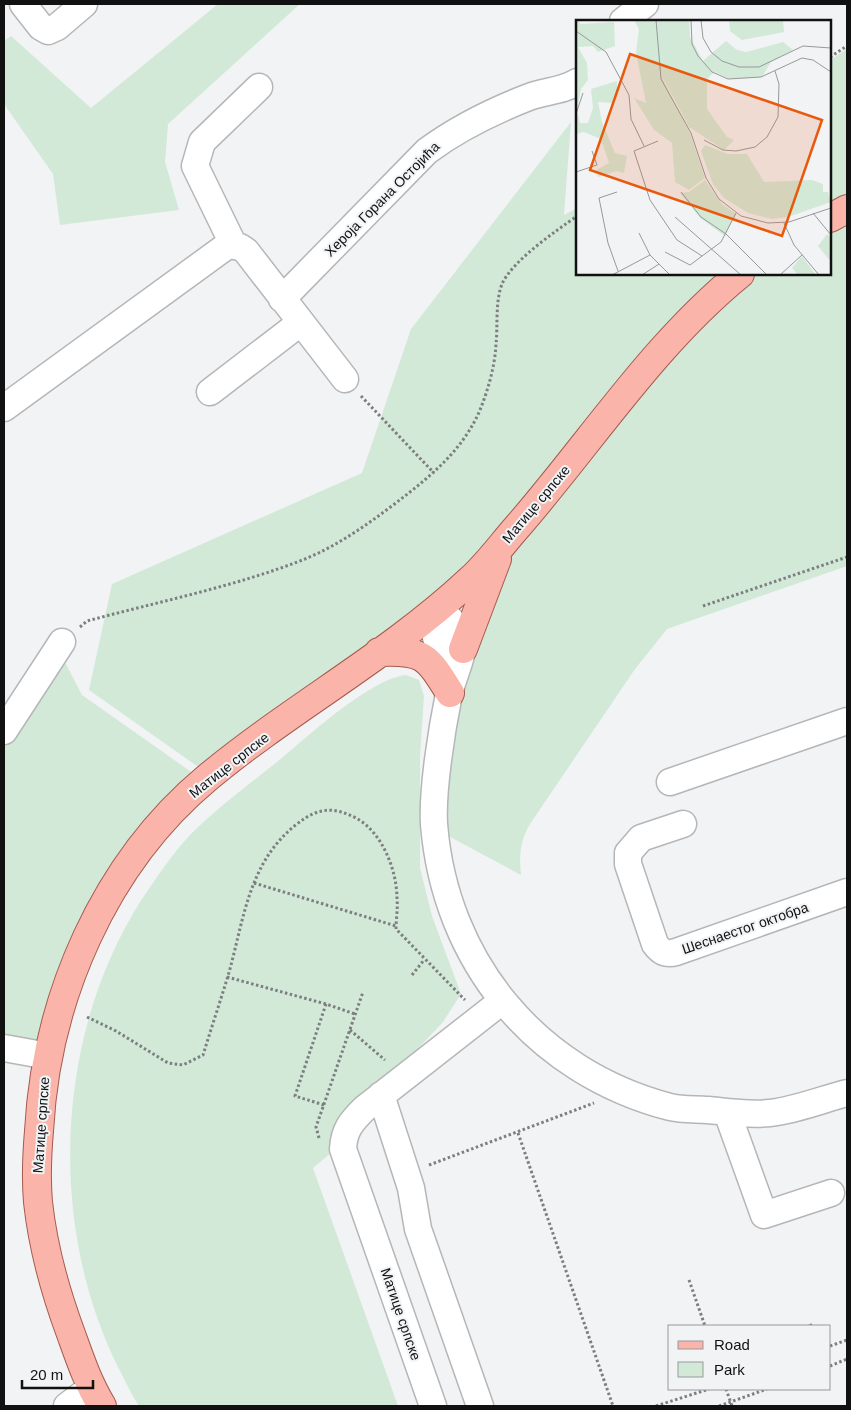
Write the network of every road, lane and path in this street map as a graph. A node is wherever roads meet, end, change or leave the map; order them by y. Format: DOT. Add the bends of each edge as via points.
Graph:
graph roads {
  1 [pos="23,4"];
  2 [pos="84,4"];
  3 [pos="645,4"];
  4 [pos="624,20"];
  5 [pos="847,46"];
  6 [pos="831,57"];
  7 [pos="576,83"];
  8 [pos="259,87"];
  9 [pos="847,210"];
  10 [pos="576,217"];
  11 [pos="831,218"];
  12 [pos="234,246"];
  13 [pos="739,275"];
  14 [pos="282,299"];
  15 [pos="300,323"];
  16 [pos="345,379"];
  17 [pos="210,392"];
  18 [pos="4,408"];
  19 [pos="434,473"];
  20 [pos="504,542"];
  21 [pos="847,557"];
  22 [pos="703,606"];
  23 [pos="433,613"];
  24 [pos="62,642"];
  25 [pos="463,649"];
  26 [pos="379,652"];
  27 [pos="450,693"];
  28 [pos="847,721"];
  29 [pos="4,731"];
  30 [pos="670,782"];
  31 [pos="683,824"];
  32 [pos="254,883"];
  33 [pos="847,892"];
  34 [pos="396,926"];
  35 [pos="424,960"];
  36 [pos="412,975"];
  37 [pos="227,977"];
  38 [pos="363,992"];
  39 [pos="326,1004"];
  40 [pos="492,1008"];
  41 [pos="355,1014"];
  42 [pos="87,1017"];
  43 [pos="350,1030"];
  44 [pos="4,1048"];
  45 [pos="48,1056"];
  46 [pos="404,1076"];
  47 [pos="624,1091"];
  48 [pos="847,1093"];
  49 [pos="381,1095"];
  50 [pos="324,1105"];
  51 [pos="727,1112"];
  52 [pos="518,1133"];
  53 [pos="344,1143"];
  54 [pos="407,1173"];
  55 [pos="831,1193"];
  56 [pos="689,1280"];
  57 [pos="705,1325"];
  58 [pos="847,1340"];
  59 [pos="831,1346"];
  60 [pos="847,1359"];
  61 [pos="831,1366"];
  62 [pos="706,1390"];
  63 [pos="726,1390"];
  64 [pos="765,1390"];
  65 [pos="96,1397"];
  66 [pos="732,1404"];
  67 [pos="67,1406"];
  68 [pos="433,1406"];
  69 [pos="480,1406"];
  70 [pos="613,1406"];
  71 [pos="656,1406"];
  72 [pos="719,1406"];
  1 -- 2 [label="street" via="48,31"];
  3 -- 4 [label="street"];
  5 -- 6 [label="path"];
  7 -- 14 [label="street, Хероја Горана Остојића" via="532,96 444,138 427,151"];
  8 -- 12 [label="street" via="202,142 194,166"];
  9 -- 11 [label="main road"];
  10 -- 19 [label="path" via="540,243 502,285 496,346 480,410 464,442"];
  12 -- 14 [label="street" via="246,252"];
  12 -- 18 [label="street" via="222,248"];
  13 -- 20 [label="main road, Матице српске" via="676,334"];
  14 -- 15 [label="street"];
  15 -- 16 [label="street"];
  15 -- 17 [label="street"];
  16 -- 19 [label="path"];
  19 -- 24 [label="path" via="360,527 306,558 87,621"];
  20 -- 23 [label="main road, Матице српске" via="473,578"];
  20 -- 25 [label="main road"];
  21 -- 22 [label="path"];
  23 -- 25 [label="street" via="450,619 464,639"];
  23 -- 26 [label="main road, Матице српске"];
  23 -- 27 [label="street"];
  24 -- 29 [label="street"];
  25 -- 27 [label="street"];
  26 -- 27 [label="main road" via="411,651 418,654 434,667"];
  26 -- 45 [label="main road, Матице српске" via="207,779 153,835 117,884 82,947 66,988"];
  27 -- 40 [label="street" via="435,807 438,856 457,924"];
  28 -- 30 [label="street"];
  31 -- 33 [label="street, Шеснаестог октобра" via="640,838 628,853 628,864 655,944 661,951 670,954"];
  32 -- 34 [label="path"];
  32 -- 34 [label="path" via="259,867 284,834 320,810 344,812 368,824 385,850 394,873 398,898"];
  32 -- 37 [label="path"];
  34 -- 35 [label="path" via="400,935"];
  35 -- 36 [label="path"];
  35 -- 40 [label="path"];
  37 -- 39 [label="path"];
  37 -- 42 [label="path" via="203,1055 183,1065 168,1063"];
  38 -- 41 [label="path"];
  39 -- 41 [label="path"];
  39 -- 50 [label="path" via="294,1096"];
  40 -- 46 [label="street"];
  40 -- 47 [label="street" via="527,1029 583,1071"];
  41 -- 43 [label="path"];
  43 -- 46 [label="path"];
  43 -- 50 [label="path"];
  44 -- 45 [label="street"];
  45 -- 65 [label="main road, Матице српске" via="41,1095 38,1198 54,1285"];
  46 -- 49 [label="street"];
  47 -- 51 [label="street" via="672,1107"];
  47 -- 52 [label="path"];
  48 -- 51 [label="street" via="776,1113"];
  49 -- 53 [label="street" via="353,1120 343,1136"];
  49 -- 54 [label="street"];
  50 -- 53 [label="path" via="316,1128 317,1137 327,1142"];
  51 -- 55 [label="street" via="764,1214"];
  52 -- 54 [label="path"];
  52 -- 70 [label="path"];
  53 -- 68 [label="street, Матице српске"];
  54 -- 69 [label="street" via="418,1229"];
  56 -- 57 [label="path"];
  58 -- 59 [label="path"];
  60 -- 61 [label="path"];
  62 -- 71 [label="path"];
  63 -- 66 [label="path"];
  64 -- 66 [label="path"];
  65 -- 67 [label="street"];
  66 -- 72 [label="path"];
}
